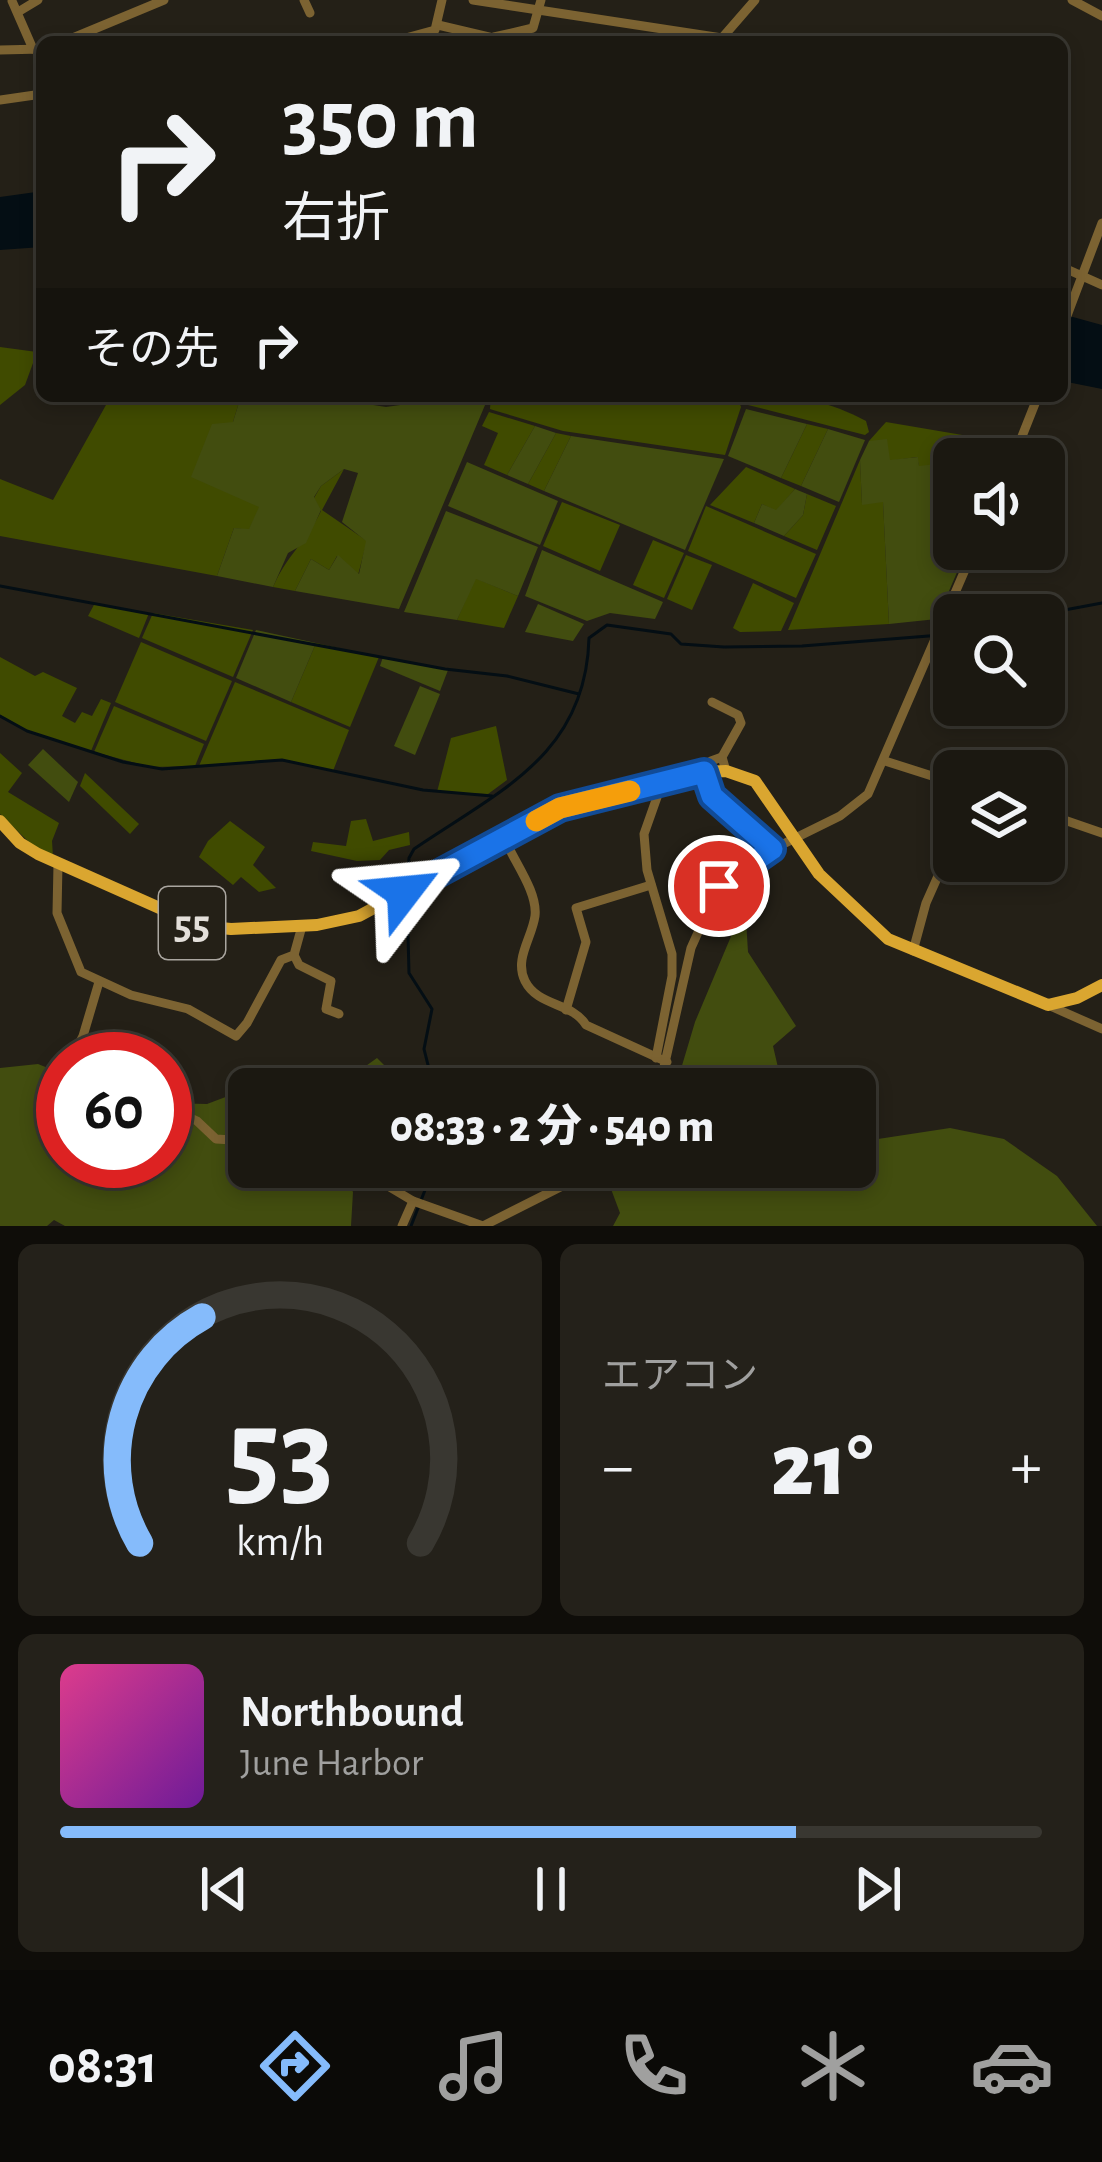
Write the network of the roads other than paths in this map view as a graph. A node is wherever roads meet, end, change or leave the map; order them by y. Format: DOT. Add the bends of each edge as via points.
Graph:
graph roads {
  1 [pos="38,0"];
  2 [pos="164,0"];
  3 [pos="304,0"];
  4 [pos="442,0"];
  5 [pos="472,0"];
  6 [pos="755,0"];
  7 [pos="1072,0"];
  8 [pos="14,4"];
  9 [pos="540,6"];
  10 [pos="0,8"];
  11 [pos="310,13"];
  12 [pos="1102,16"];
  13 [pos="438,25"];
  14 [pos="86,36"];
  15 [pos="424,36"];
  16 [pos="489,36"];
  17 [pos="498,36"];
  18 [pos="706,36"];
  19 [pos="719,36"];
  20 [pos="36,45"];
  21 [pos="36,49"];
  22 [pos="0,50"];
  23 [pos="36,95"];
  24 [pos="0,100"];
  25 [pos="1102,224"];
  26 [pos="1068,270"];
  27 [pos="1081,277"];
  28 [pos="1102,286"];
  29 [pos="1068,313"];
  30 [pos="1036,402"];
  31 [pos="1021,438"];
  32 [pos="965,570"];
  33 [pos="712,702"];
  34 [pos="886,758"];
  35 [pos="724,764"];
  36 [pos="704,772"];
  37 [pos="933,776"];
  38 [pos="662,783"];
  39 [pos="1065,820"];
  40 [pos="3,830"];
  41 [pos="1102,833"];
  42 [pos="504,837"];
  43 [pos="794,839"];
  44 [pos="772,849"];
  45 [pos="58,864"];
  46 [pos="935,882"];
  47 [pos="651,885"];
  48 [pos="302,926"];
  49 [pos="914,950"];
  50 [pos="294,955"];
  51 [pos="99,982"];
  52 [pos="1102,985"];
  53 [pos="1048,1005"];
  54 [pos="566,1010"];
  55 [pos="339,1015"];
  56 [pos="1102,1029"];
  57 [pos="81,1032"];
  58 [pos="661,1060"];
  59 [pos="660,1068"];
  60 [pos="192,1119"];
  61 [pos="228,1140"];
  62 [pos="391,1188"];
  63 [pos="558,1188"];
  64 [pos="413,1201"];
  65 [pos="402,1226"];
  66 [pos="483,1226"];
  1 -- 8 [label="street"];
  2 -- 14 [label="street"];
  3 -- 11 [label="street"];
  4 -- 13 [label="street"];
  5 -- 9 [label="street"];
  6 -- 19 [label="street"];
  7 -- 12 [label="street"];
  8 -- 10 [label="street"];
  8 -- 20 [label="street"];
  9 -- 17 [label="street" via="533,28"];
  9 -- 18 [label="street"];
  13 -- 15 [label="street"];
  13 -- 16 [label="street"];
  21 -- 22 [label="street"];
  23 -- 24 [label="street"];
  25 -- 27 [label="street"];
  26 -- 27 [label="street"];
  27 -- 28 [label="street"];
  27 -- 29 [label="street"];
  30 -- 31 [label="street"];
  32 -- 34 [label="street"];
  33 -- 35 [label="street" via="741,723"];
  34 -- 37 [label="street"];
  34 -- 43 [label="street" via="857,804"];
  35 -- 36 [label="main road, 55"];
  35 -- 43 [label="main road" via="755,782"];
  36 -- 38 [label="main road, 55"];
  36 -- 44 [label="street" via="712,796"];
  38 -- 42 [label="main road, 55" via="560,808"];
  38 -- 47 [label="street" via="644,834"];
  39 -- 41 [label="street"];
  40 -- 45 [label="main road, 55"];
  42 -- 48 [label="main road, 55" via="359,916"];
  42 -- 54 [label="street" via="536,910 521,970 526,986"];
  43 -- 44 [label="street"];
  43 -- 49 [label="main road" via="874,928"];
  44 -- 58 [label="street" via="719,886 704,914"];
  45 -- 48 [label="main road, 55" via="200,926"];
  45 -- 51 [label="street" via="57,913 82,972"];
  46 -- 49 [label="street"];
  47 -- 54 [label="street" via="576,908 586,942"];
  47 -- 58 [label="street" via="672,954"];
  48 -- 50 [label="street"];
  49 -- 53 [label="main road"];
  50 -- 51 [label="street" via="268,978 236,1036 188,1009"];
  50 -- 55 [label="street" via="331,981 326,1009"];
  51 -- 57 [label="street"];
  52 -- 53 [label="main road"];
  53 -- 56 [label="street"];
  54 -- 58 [label="street"];
  58 -- 59 [label="street"];
  60 -- 61 [label="street"];
  62 -- 64 [label="street"];
  63 -- 66 [label="street"];
  64 -- 65 [label="street"];
  64 -- 66 [label="street"];
}
